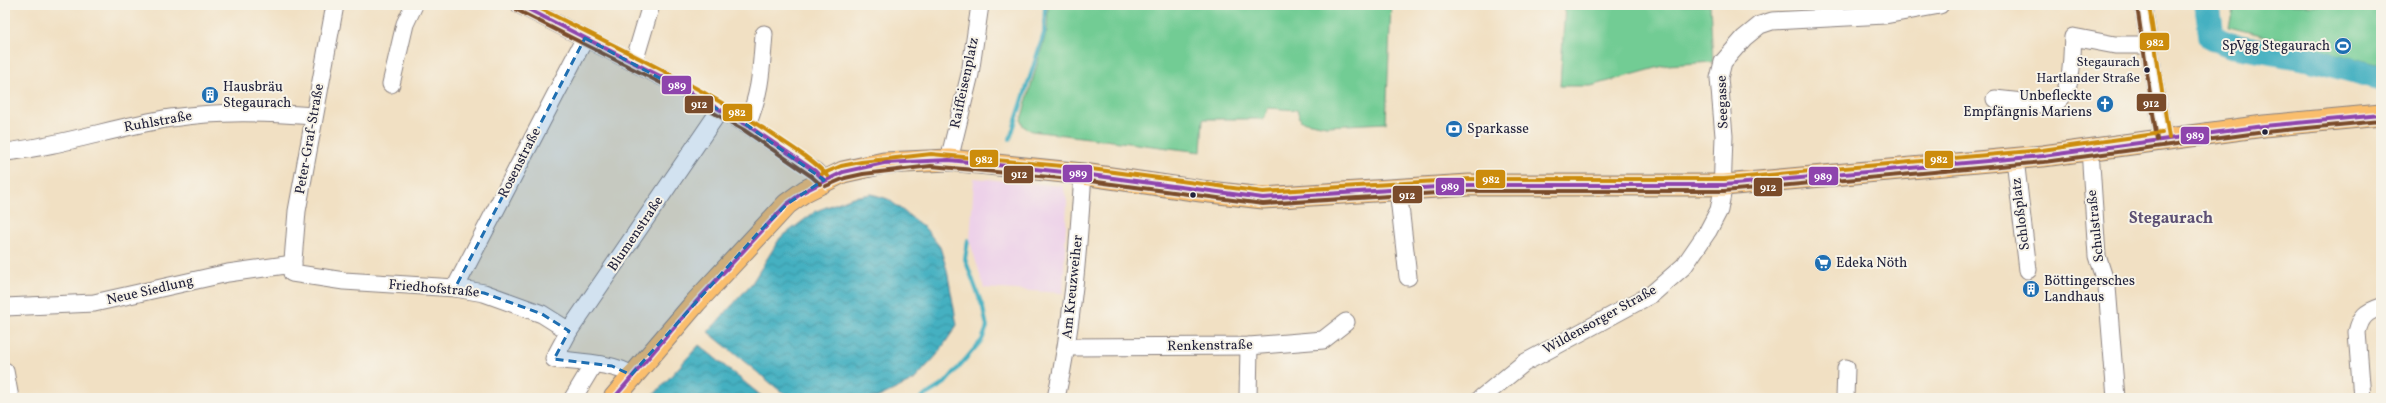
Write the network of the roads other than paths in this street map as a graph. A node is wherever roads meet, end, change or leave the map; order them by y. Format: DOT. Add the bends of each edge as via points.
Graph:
graph roads {
  1 [pos="335,5"];
  2 [pos="414,5"];
  3 [pos="520,5"];
  4 [pos="651,5"];
  5 [pos="980,5"];
  6 [pos="1940,5"];
  7 [pos="2143,5"];
  8 [pos="764,34"];
  9 [pos="585,38"];
  10 [pos="2149,45"];
  11 [pos="634,62"];
  12 [pos="391,84"];
  13 [pos="1995,99"];
  14 [pos="720,110"];
  15 [pos="2381,115"];
  16 [pos="313,116"];
  17 [pos="747,125"];
  18 [pos="2163,139"];
  19 [pos="2090,149"];
  20 [pos="5,152"];
  21 [pos="2015,158"];
  22 [pos="949,160"];
  23 [pos="1083,174"];
  24 [pos="824,180"];
  25 [pos="1724,186"];
  26 [pos="1398,189"];
  27 [pos="292,269"];
  28 [pos="2028,270"];
  29 [pos="1408,277"];
  30 [pos="455,288"];
  31 [pos="5,307"];
  32 [pos="2381,307"];
  33 [pos="1346,322"];
  34 [pos="569,331"];
  35 [pos="1249,346"];
  36 [pos="1068,347"];
  37 [pos="593,365"];
  38 [pos="1846,368"];
  39 [pos="5,371"];
  40 [pos="632,375"];
  41 [pos="10,398"];
  42 [pos="573,398"];
  43 [pos="614,398"];
  44 [pos="1056,398"];
  45 [pos="1248,398"];
  46 [pos="1481,398"];
  47 [pos="1844,398"];
  48 [pos="2116,398"];
  49 [pos="2362,398"];
  1 -- 16 [label="street, Peter-Graf-Straße"];
  2 -- 12 [label="street" via="405,24"];
  3 -- 9 [label="street"];
  4 -- 11 [label="street"];
  5 -- 22 [label="street, Raiffeisenplatz" via="970,74"];
  6 -- 25 [label="street, Seegasse" via="1885,15 1772,21 1760,25 1744,38 1723,62 1719,78 1724,136"];
  7 -- 10 [label="street"];
  8 -- 17 [label="street" via="760,84"];
  9 -- 11 [label="street"];
  9 -- 30 [label="street, Rosenstraße"];
  10 -- 13 [label="street" via="2115,45 2073,37 2069,79 2065,93 2057,103 2050,105"];
  10 -- 18 [label="street"];
  11 -- 14 [label="street"];
  14 -- 17 [label="street"];
  14 -- 34 [label="street, Blumenstraße"];
  15 -- 18 [label="main road"];
  16 -- 20 [label="street, Ruhlstraße" via="227,112 170,118 36,148"];
  16 -- 27 [label="street, Peter-Graf-Straße" via="297,211"];
  17 -- 24 [label="street" via="815,171"];
  18 -- 19 [label="main road"];
  19 -- 21 [label="main road"];
  19 -- 48 [label="street, Schulstraße" via="2097,256 2107,286"];
  21 -- 25 [label="main road"];
  21 -- 28 [label="street, Schloßplatz"];
  22 -- 23 [label="main road"];
  22 -- 24 [label="main road" via="884,164 842,172"];
  23 -- 26 [label="main road" via="1263,198"];
  23 -- 36 [label="street, Am Kreuzweiher"];
  24 -- 40 [label="main road" via="787,204 757,234"];
  25 -- 26 [label="main road" via="1545,184"];
  25 -- 46 [label="street, Wildensorger Straße" via="1719,210 1708,231 1684,266 1652,294 1524,362"];
  26 -- 29 [label="street"];
  27 -- 30 [label="street, Friedhofstraße" via="344,281"];
  27 -- 31 [label="street, Neue Siedlung" via="228,273 94,303"];
  30 -- 34 [label="street, Friedhofstraße" via="484,293 542,314"];
  32 -- 49 [label="street" via="2364,314 2357,332"];
  33 -- 35 [label="street, Renkenstraße" via="1322,340"];
  34 -- 37 [label="street, Blumenstraße" via="554,359"];
  35 -- 36 [label="street, Renkenstraße"];
  35 -- 45 [label="street"];
  36 -- 44 [label="street, Am Kreuzweiher"];
  37 -- 40 [label="street" via="624,368"];
  37 -- 42 [label="street"];
  38 -- 47 [label="street"];
  39 -- 41 [label="street"];
  40 -- 43 [label="main road"];
}
